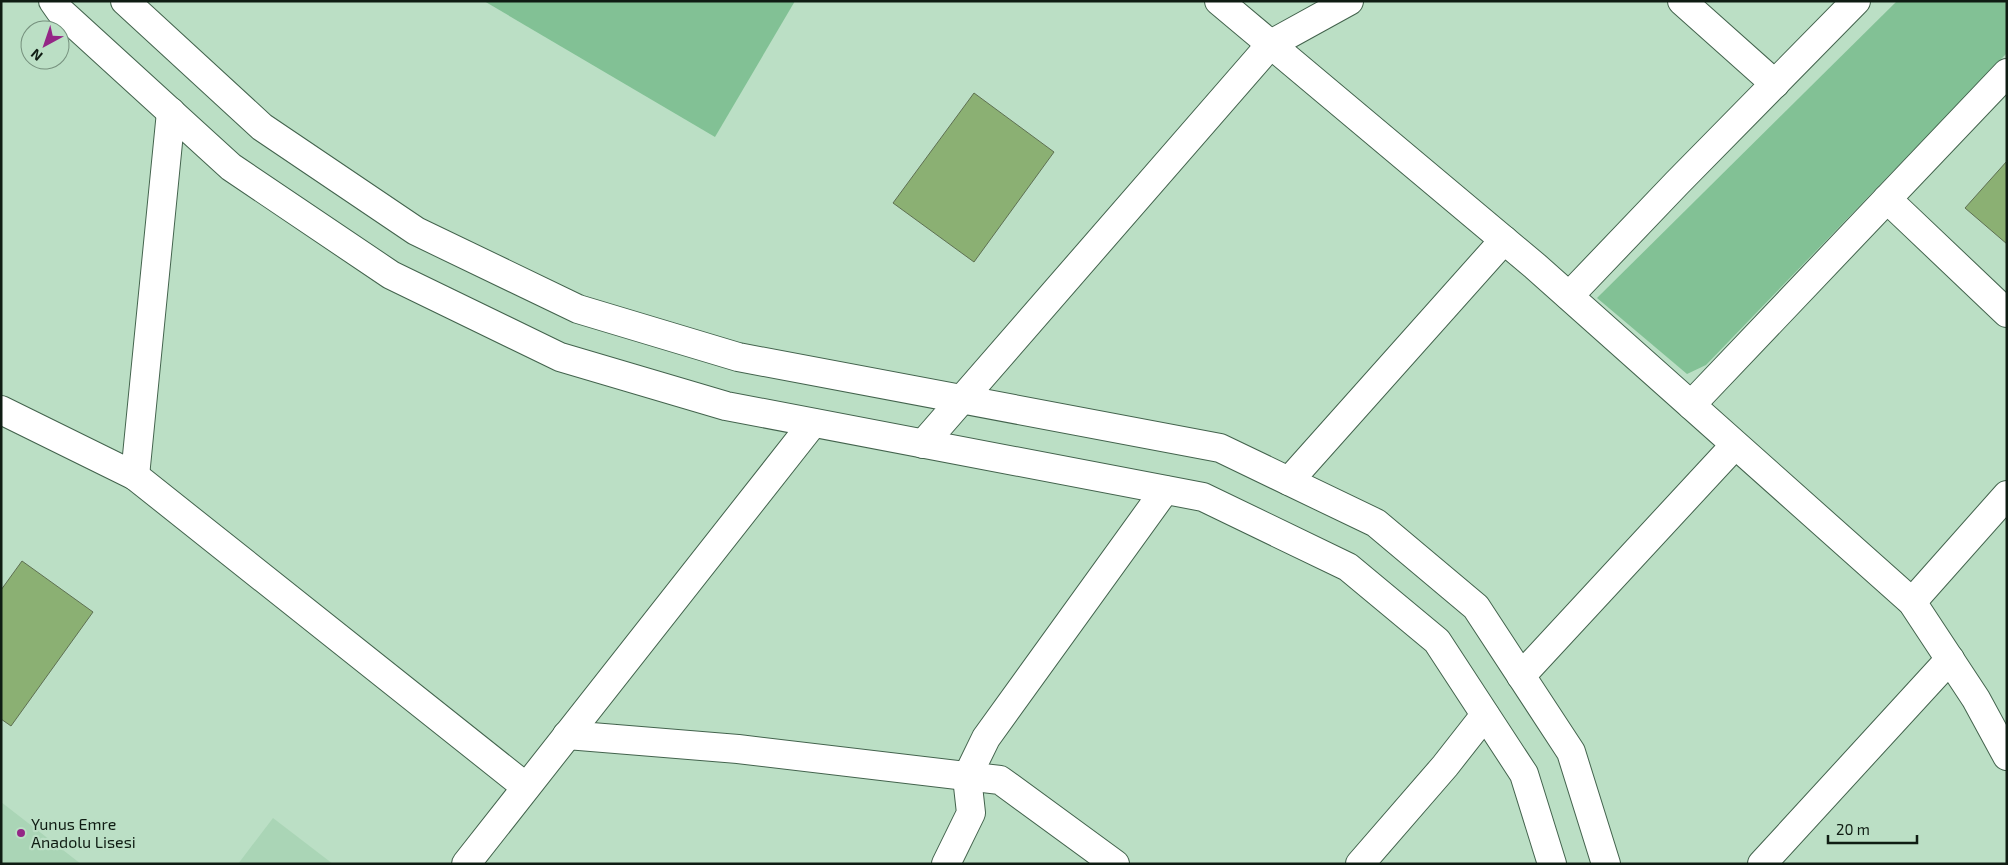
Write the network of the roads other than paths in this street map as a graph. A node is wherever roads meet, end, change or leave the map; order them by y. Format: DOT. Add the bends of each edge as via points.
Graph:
graph roads {
  1 [pos="53,1"];
  2 [pos="125,1"];
  3 [pos="1219,1"];
  4 [pos="1350,1"];
  5 [pos="1682,1"];
  6 [pos="1856,1"];
  7 [pos="1270,44"];
  8 [pos="2007,73"];
  9 [pos="1775,84"];
  10 [pos="171,112"];
  11 [pos="1888,199"];
  12 [pos="1504,240"];
  13 [pos="1569,296"];
  14 [pos="2007,313"];
  15 [pos="964,399"];
  16 [pos="1691,405"];
  17 [pos="1,410"];
  18 [pos="813,423"];
  19 [pos="923,444"];
  20 [pos="1735,445"];
  21 [pos="135,476"];
  22 [pos="1289,482"];
  23 [pos="1165,490"];
  24 [pos="2007,495"];
  25 [pos="1912,602"];
  26 [pos="1950,659"];
  27 [pos="1521,676"];
  28 [pos="1485,715"];
  29 [pos="567,735"];
  30 [pos="2007,756"];
  31 [pos="967,776"];
  32 [pos="526,787"];
  33 [pos="466,864"];
  34 [pos="946,864"];
  35 [pos="1115,864"];
  36 [pos="1360,864"];
  37 [pos="1552,864"];
  38 [pos="1606,864"];
  39 [pos="1762,864"];
  1 -- 10 [label="street"];
  2 -- 15 [label="street" via="262,127 416,231 578,309 738,357"];
  3 -- 7 [label="street"];
  4 -- 7 [label="street"];
  5 -- 9 [label="street"];
  6 -- 9 [label="street"];
  7 -- 12 [label="street"];
  7 -- 15 [label="street"];
  8 -- 11 [label="street"];
  9 -- 13 [label="street"];
  10 -- 18 [label="street" via="231,167 391,275 560,357 726,406"];
  10 -- 21 [label="street"];
  11 -- 14 [label="street"];
  11 -- 16 [label="street"];
  12 -- 13 [label="street"];
  12 -- 22 [label="street"];
  13 -- 16 [label="street"];
  15 -- 19 [label="street"];
  15 -- 22 [label="street" via="1220,448"];
  16 -- 20 [label="street"];
  17 -- 21 [label="street"];
  18 -- 19 [label="street"];
  18 -- 29 [label="street"];
  19 -- 23 [label="street"];
  20 -- 25 [label="street"];
  20 -- 27 [label="street"];
  21 -- 32 [label="street"];
  22 -- 27 [label="street" via="1376,523 1476,607"];
  23 -- 28 [label="street" via="1203,497 1348,567 1437,641"];
  23 -- 31 [label="street" via="986,738"];
  24 -- 25 [label="street"];
  25 -- 26 [label="street"];
  26 -- 30 [label="street"];
  26 -- 39 [label="street"];
  27 -- 38 [label="street" via="1571,752"];
  28 -- 36 [label="street"];
  28 -- 37 [label="street" via="1524,774"];
  29 -- 31 [label="street" via="738,749"];
  29 -- 32 [label="street"];
  31 -- 34 [label="street" via="971,813"];
  31 -- 35 [label="street" via="1000,780"];
  32 -- 33 [label="street"];
}
